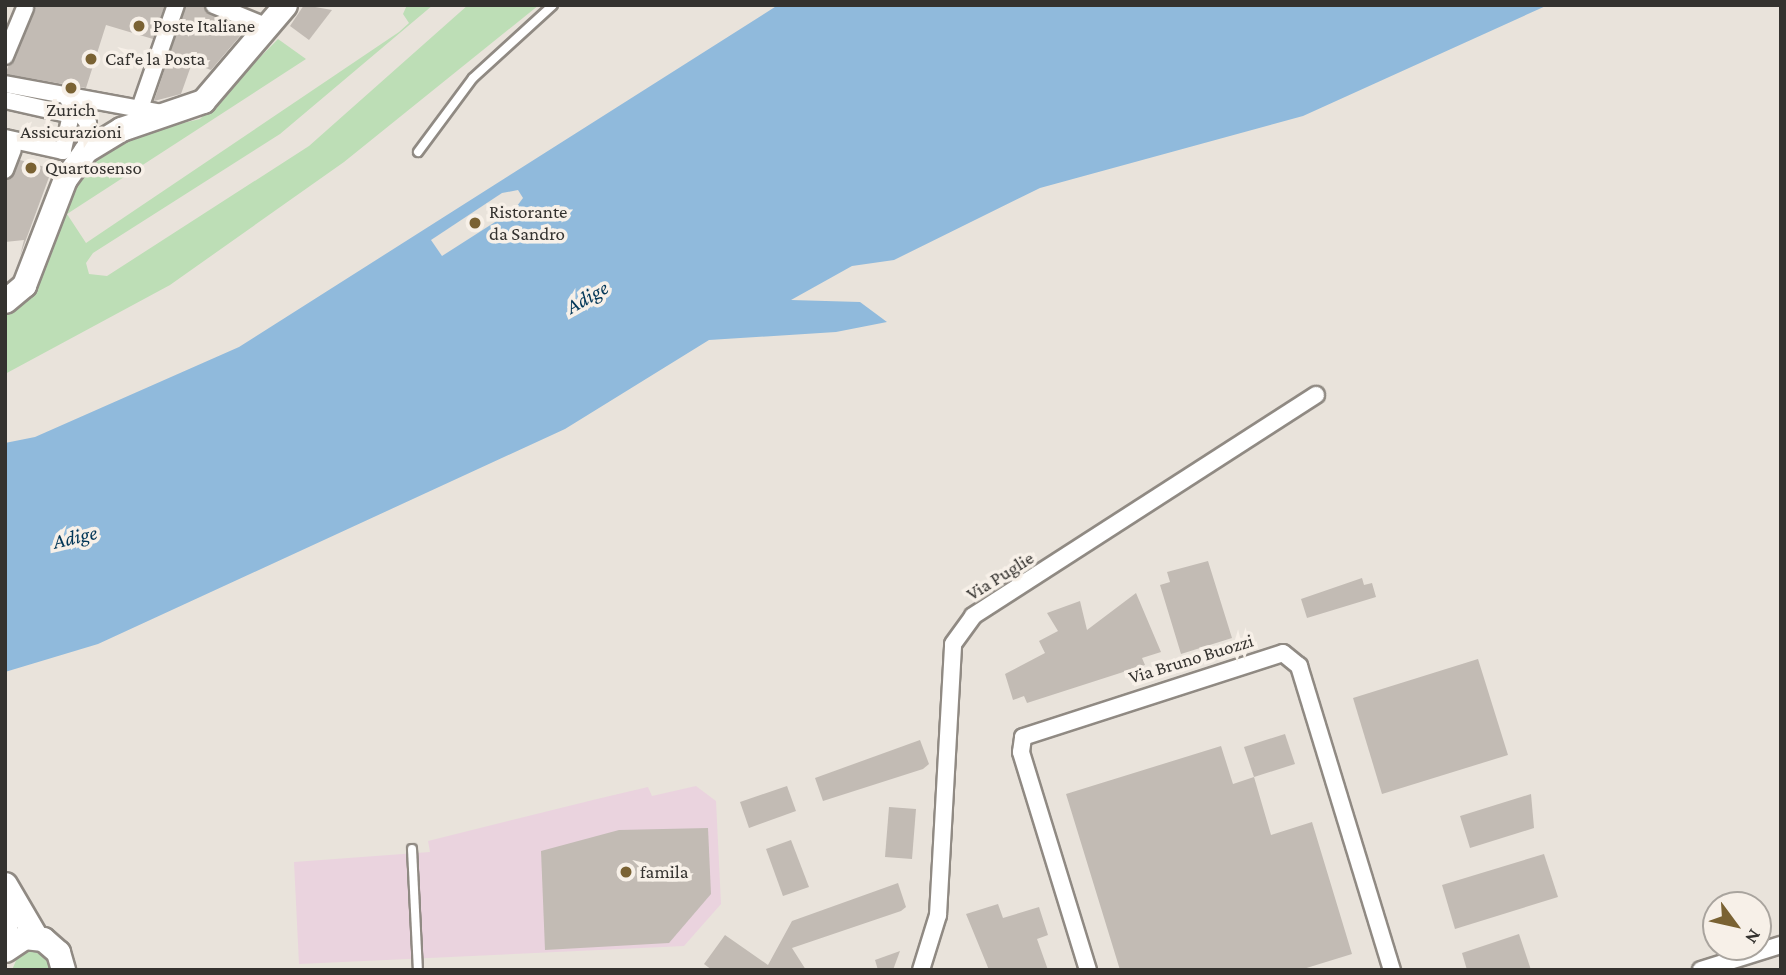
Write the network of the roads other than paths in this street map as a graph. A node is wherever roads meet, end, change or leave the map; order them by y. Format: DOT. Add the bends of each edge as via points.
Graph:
graph roads {
  1 [pos="176,5"];
  2 [pos="214,5"];
  3 [pos="285,5"];
  4 [pos="553,5"];
  5 [pos="24,8"];
  6 [pos="268,27"];
  7 [pos="5,56"];
  8 [pos="5,84"];
  9 [pos="68,99"];
  10 [pos="5,100"];
  11 [pos="121,107"];
  12 [pos="139,111"];
  13 [pos="181,112"];
  14 [pos="8,145"];
  15 [pos="87,152"];
  16 [pos="418,152"];
  17 [pos="5,170"];
  18 [pos="5,301"];
  19 [pos="1316,395"];
  20 [pos="412,849"];
  21 [pos="5,884"];
  22 [pos="5,908"];
  23 [pos="22,927"];
  24 [pos="1781,944"];
  25 [pos="5,949"];
  26 [pos="63,968"];
  27 [pos="418,970"];
  28 [pos="921,970"];
  29 [pos="1088,970"];
  30 [pos="1392,970"];
  31 [pos="1701,970"];
  1 -- 12 [label="street"];
  2 -- 6 [label="street"];
  3 -- 6 [label="street"];
  4 -- 16 [label="lane" via="473,78"];
  5 -- 7 [label="street"];
  6 -- 13 [label="street" via="214,92"];
  8 -- 9 [label="street"];
  9 -- 11 [label="street"];
  9 -- 15 [label="street" via="88,122"];
  10 -- 14 [label="street" via="71,115 63,151"];
  11 -- 12 [label="street"];
  11 -- 15 [label="street"];
  12 -- 13 [label="street"];
  13 -- 15 [label="street"];
  14 -- 15 [label="street"];
  14 -- 17 [label="street"];
  15 -- 18 [label="street" via="27,279"];
  19 -- 28 [label="street, Via Puglie" via="973,616 953,644 938,915"];
  20 -- 27 [label="lane"];
  21 -- 23 [label="street"];
  22 -- 23 [label="lane"];
  23 -- 25 [label="street" via="19,939"];
  23 -- 26 [label="street" via="54,946"];
  24 -- 31 [label="street"];
  29 -- 30 [label="street, Via Bruno Buozzi" via="1021,752 1023,737 1283,653 1299,666"];
}
